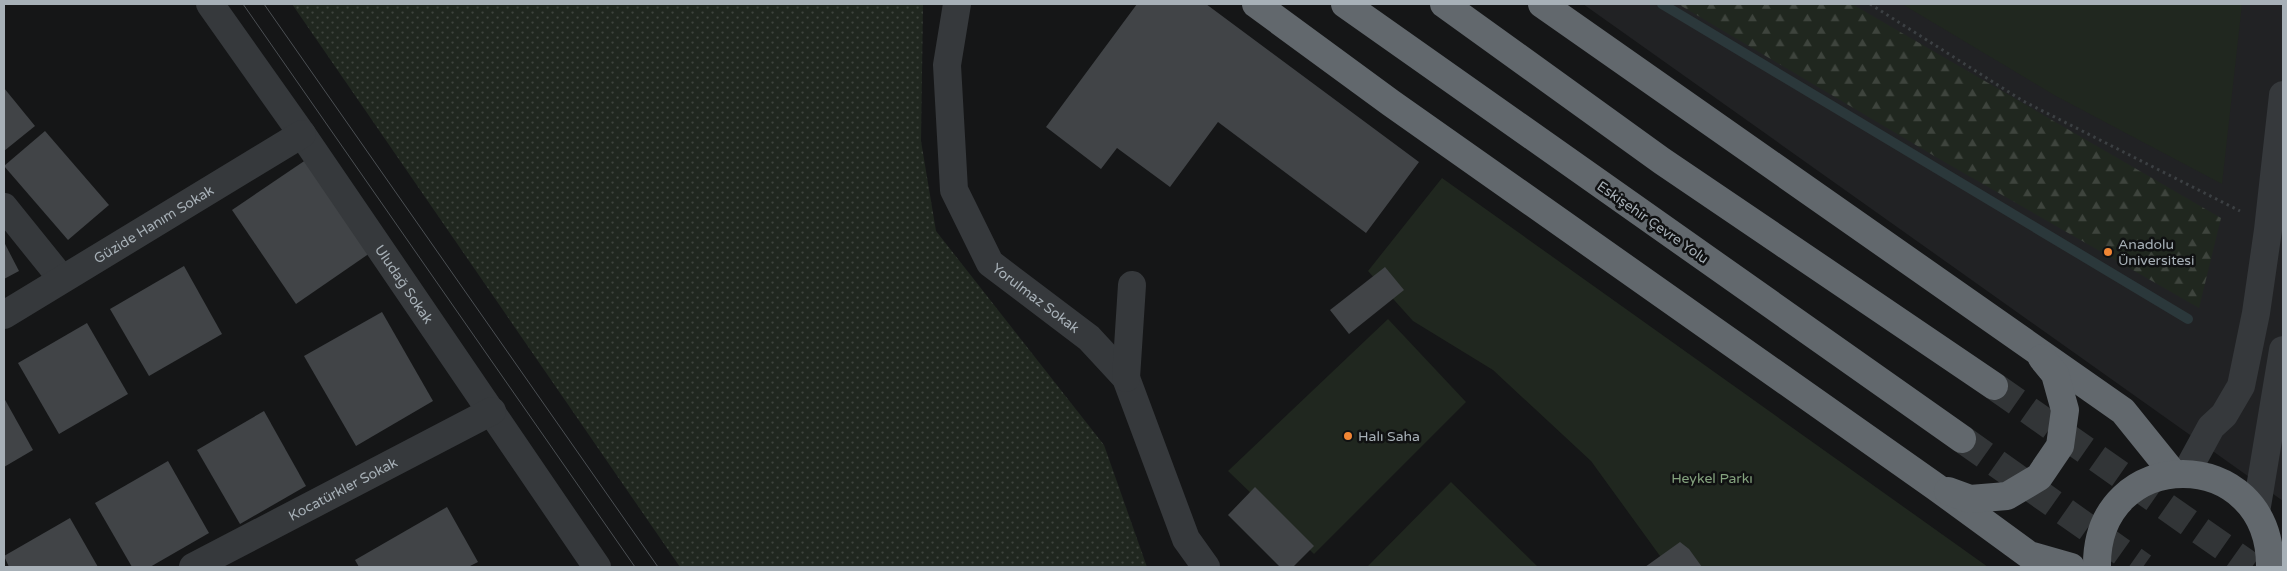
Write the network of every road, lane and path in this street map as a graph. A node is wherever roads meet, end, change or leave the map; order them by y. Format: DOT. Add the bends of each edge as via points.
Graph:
graph roads {
  1 [pos="210,4"];
  2 [pos="957,4"];
  3 [pos="1256,4"];
  4 [pos="1346,4"];
  5 [pos="1444,4"];
  6 [pos="1542,4"];
  7 [pos="1870,4"];
  8 [pos="2283,95"];
  9 [pos="302,134"];
  10 [pos="4,206"];
  11 [pos="2268,230"];
  12 [pos="62,279"];
  13 [pos="1132,285"];
  14 [pos="4,315"];
  15 [pos="2031,346"];
  16 [pos="2283,350"];
  17 [pos="1126,378"];
  18 [pos="1994,386"];
  19 [pos="492,411"];
  20 [pos="1962,440"];
  21 [pos="2180,473"];
  22 [pos="1936,487"];
  23 [pos="2267,525"];
  24 [pos="193,567"];
  25 [pos="598,567"];
  26 [pos="1206,567"];
  27 [pos="2071,567"];
  28 [pos="2097,567"];
  29 [pos="2270,567"];
  1 -- 9 [label="street, Uludağ Sokak"];
  2 -- 17 [label="street, Yorulmaz Sokak" via="947,65 954,190 990,263 1089,338"];
  3 -- 22 [label="highway" via="1391,103"];
  4 -- 20 [label="highway, Eskişehir Çevre Yolu"];
  5 -- 18 [label="highway" via="1662,160"];
  6 -- 15 [label="highway"];
  7 -- 11 [label="path" via="2023,101 2237,209"];
  8 -- 11 [label="street"];
  9 -- 12 [label="street, Güzide Hanım Sokak"];
  9 -- 19 [label="street, Uludağ Sokak"];
  10 -- 12 [label="street"];
  11 -- 21 [label="street" via="2242,386"];
  12 -- 14 [label="street, Güzide Hanım Sokak"];
  13 -- 17 [label="street"];
  15 -- 21 [label="highway" via="2123,411"];
  15 -- 22 [label="highway" via="2055,374 2065,410 2060,446 2039,477 2007,496 1970,500"];
  16 -- 23 [label="street"];
  17 -- 26 [label="street, Yorulmaz Sokak" via="1186,539"];
  19 -- 24 [label="street, Kocatürkler Sokak"];
  19 -- 25 [label="street, Uludağ Sokak"];
  21 -- 23 [label="highway" via="2207,476 2226,484 2243,496"];
  21 -- 28 [label="highway" via="2146,481 2122,497 2106,520 2096,546"];
  22 -- 27 [label="highway" via="2030,555"];
  23 -- 29 [label="highway"];
}
